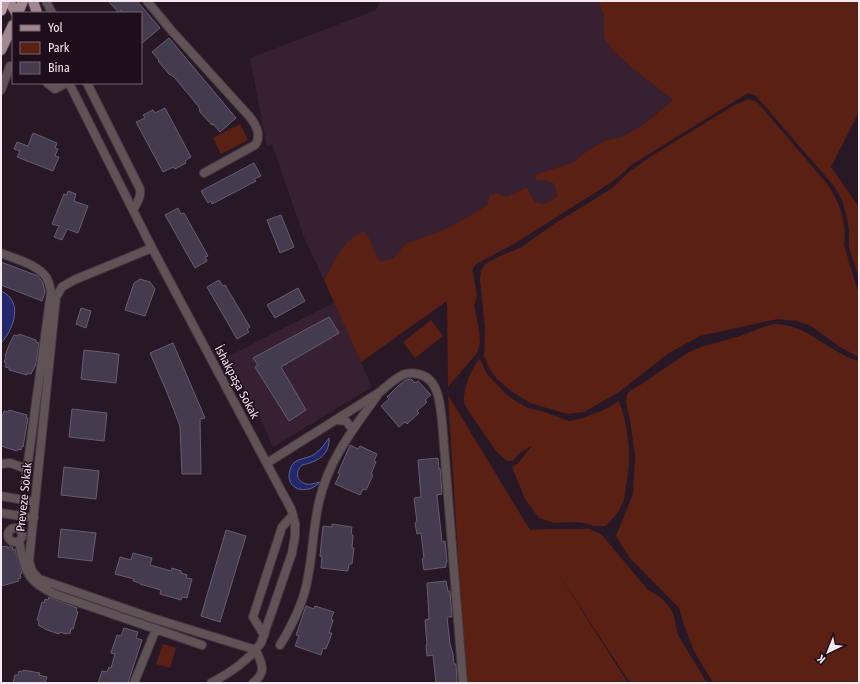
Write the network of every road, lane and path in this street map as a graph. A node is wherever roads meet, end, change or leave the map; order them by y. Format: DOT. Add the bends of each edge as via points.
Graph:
graph roads {
  1 [pos="4,1"];
  2 [pos="9,1"];
  3 [pos="23,1"];
  4 [pos="33,1"];
  5 [pos="46,1"];
  6 [pos="147,1"];
  7 [pos="1,10"];
  8 [pos="16,12"];
  9 [pos="18,12"];
  10 [pos="37,12"];
  11 [pos="52,12"];
  12 [pos="10,36"];
  13 [pos="1,50"];
  14 [pos="12,66"];
  15 [pos="49,84"];
  16 [pos="64,84"];
  17 [pos="69,84"];
  18 [pos="88,84"];
  19 [pos="1,90"];
  20 [pos="204,173"];
  21 [pos="132,210"];
  22 [pos="152,248"];
  23 [pos="1,253"];
  24 [pos="380,392"];
  25 [pos="336,420"];
  26 [pos="353,430"];
  27 [pos="267,463"];
  28 [pos="1,464"];
  29 [pos="27,469"];
  30 [pos="25,484"];
  31 [pos="1,496"];
  32 [pos="35,502"];
  33 [pos="1,513"];
  34 [pos="293,515"];
  35 [pos="34,518"];
  36 [pos="4,537"];
  37 [pos="18,541"];
  38 [pos="156,629"];
  39 [pos="264,635"];
  40 [pos="202,645"];
  41 [pos="280,645"];
  42 [pos="256,650"];
  43 [pos="134,683"];
  44 [pos="211,683"];
  45 [pos="253,683"];
  46 [pos="463,683"];
  1 -- 7 [label="highway"];
  2 -- 8 [label="main road"];
  3 -- 9 [label="main road"];
  4 -- 10 [label="main road"];
  5 -- 11 [label="street"];
  6 -- 20 [label="street" via="249,116 258,133 259,141 256,145"];
  12 -- 13 [label="main road"];
  14 -- 19 [label="street"];
  15 -- 16 [label="street" via="55,89"];
  17 -- 21 [label="street, İshakpaşa Sokak"];
  18 -- 21 [label="street" via="140,189 139,201"];
  21 -- 22 [label="street, İshakpaşa Sokak"];
  22 -- 27 [label="street, İshakpaşa Sokak"];
  22 -- 32 [label="street, Preveze Sokak" via="74,280 62,287 56,297"];
  23 -- 29 [label="street" via="39,270 50,284 51,292"];
  24 -- 25 [label="street"];
  24 -- 26 [label="street"];
  24 -- 46 [label="street" via="397,378 412,373 426,377 438,393"];
  25 -- 26 [label="street" via="346,421"];
  25 -- 27 [label="street"];
  26 -- 41 [label="street" via="334,460 326,480 319,502 308,578 302,600 296,617"];
  27 -- 34 [label="street, İshakpaşa Sokak"];
  28 -- 29 [label="street" via="10,463"];
  29 -- 30 [label="street"];
  31 -- 32 [label="street"];
  32 -- 35 [label="street, Preveze Sokak"];
  33 -- 35 [label="street"];
  34 -- 39 [label="street, İshakpaşa Sokak" via="296,536 292,553"];
  34 -- 39 [label="street" via="282,527 253,617"];
  35 -- 42 [label="street, Preveze Sokak" via="29,560 32,571 39,579"];
  36 -- 37 [label="street" via="12,542"];
  36 -- 37 [label="street" via="12,528 19,529 22,536"];
  37 -- 38 [label="street" via="26,571 40,587"];
  38 -- 40 [label="street"];
  38 -- 43 [label="street"];
  39 -- 42 [label="street, İshakpaşa Sokak"];
  42 -- 44 [label="street, İshakpaşa Sokak" via="244,663"];
  42 -- 45 [label="street" via="263,670"];
}
